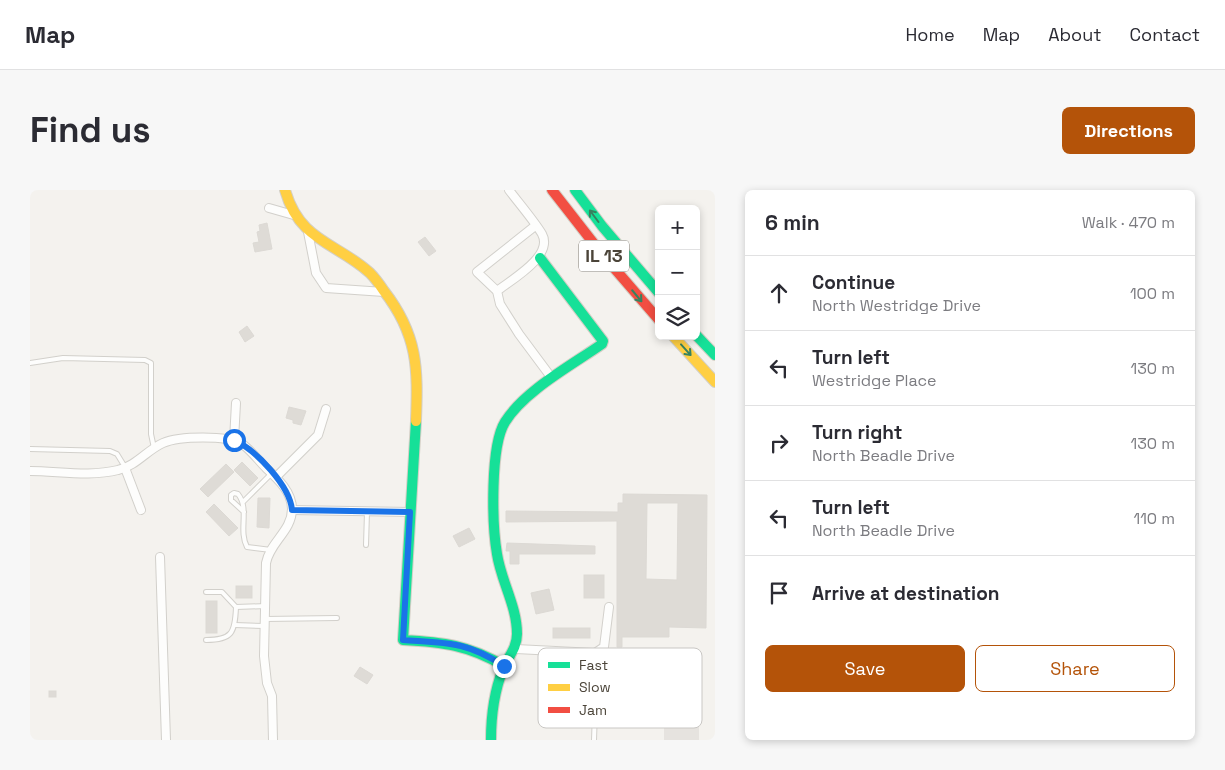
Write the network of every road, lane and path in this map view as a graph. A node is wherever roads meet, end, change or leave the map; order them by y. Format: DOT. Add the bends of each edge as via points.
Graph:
graph roads {
  1 [pos="285,190"];
  2 [pos="509,190"];
  3 [pos="552,190"];
  4 [pos="574,190"];
  5 [pos="269,208"];
  6 [pos="297,216"];
  7 [pos="535,226"];
  8 [pos="308,232"];
  9 [pos="540,258"];
  10 [pos="655,288"];
  11 [pos="497,291"];
  12 [pos="384,292"];
  13 [pos="655,315"];
  14 [pos="700,339"];
  15 [pos="677,340"];
  16 [pos="715,355"];
  17 [pos="30,363"];
  18 [pos="548,373"];
  19 [pos="715,382"];
  20 [pos="236,403"];
  21 [pos="326,409"];
  22 [pos="234,440"];
  23 [pos="157,446"];
  24 [pos="30,449"];
  25 [pos="125,468"];
  26 [pos="30,471"];
  27 [pos="274,475"];
  28 [pos="244,501"];
  29 [pos="141,510"];
  30 [pos="292,510"];
  31 [pos="244,512"];
  32 [pos="367,512"];
  33 [pos="410,512"];
  34 [pos="366,545"];
  35 [pos="270,550"];
  36 [pos="160,558"];
  37 [pos="206,592"];
  38 [pos="266,606"];
  39 [pos="236,607"];
  40 [pos="609,607"];
  41 [pos="337,618"];
  42 [pos="265,622"];
  43 [pos="235,625"];
  44 [pos="206,640"];
  45 [pos="516,648"];
  46 [pos="602,648"];
  47 [pos="538,649"];
  48 [pos="504,666"];
  49 [pos="166,740"];
  50 [pos="273,740"];
  51 [pos="491,740"];
  1 -- 6 [label="main road"];
  2 -- 7 [label="street"];
  3 -- 13 [label="main road, IL 13, one-way"];
  10 -- 4 [label="main road, IL 13, one-way"];
  5 -- 6 [label="street"];
  6 -- 8 [label="main road"];
  7 -- 9 [label="street" via="544,240"];
  7 -- 11 [label="street" via="476,272"];
  8 -- 12 [label="main road" via="370,273"];
  8 -- 12 [label="street" via="316,273 326,288"];
  9 -- 11 [label="street"];
  9 -- 45 [label="main road" via="603,341 527,399 500,430 495,532 501,571 516,627"];
  11 -- 18 [label="street" via="500,304 518,334"];
  12 -- 33 [label="main road" via="398,309 416,358"];
  14 -- 16 [label="main road"];
  15 -- 19 [label="main road, one-way"];
  17 -- 23 [label="lane" via="63,358 145,360 151,363 151,427"];
  20 -- 22 [label="street"];
  21 -- 27 [label="street" via="318,436"];
  22 -- 23 [label="street" via="181,438"];
  22 -- 27 [label="street"];
  23 -- 25 [label="street"];
  24 -- 25 [label="lane" via="110,451 117,454"];
  25 -- 26 [label="street" via="94,472"];
  25 -- 29 [label="street"];
  27 -- 28 [label="lane"];
  27 -- 30 [label="street" via="289,496"];
  28 -- 31 [label="lane"];
  28 -- 31 [label="lane" via="238,494 231,495 231,500"];
  30 -- 32 [label="street"];
  30 -- 35 [label="street" via="286,529"];
  31 -- 35 [label="lane" via="247,547"];
  32 -- 33 [label="street"];
  32 -- 34 [label="lane"];
  33 -- 48 [label="main road" via="403,640 442,641 465,646"];
  35 -- 38 [label="street" via="266,563"];
  36 -- 49 [label="street"];
  37 -- 39 [label="lane" via="222,592"];
  38 -- 39 [label="lane"];
  38 -- 42 [label="street"];
  39 -- 43 [label="lane"];
  40 -- 46 [label="street"];
  41 -- 42 [label="lane"];
  42 -- 43 [label="lane"];
  42 -- 50 [label="street" via="265,663 272,696"];
  43 -- 44 [label="lane" via="225,639"];
  45 -- 47 [label="street"];
  45 -- 48 [label="main road"];
  48 -- 51 [label="main road" via="493,704"];
}
